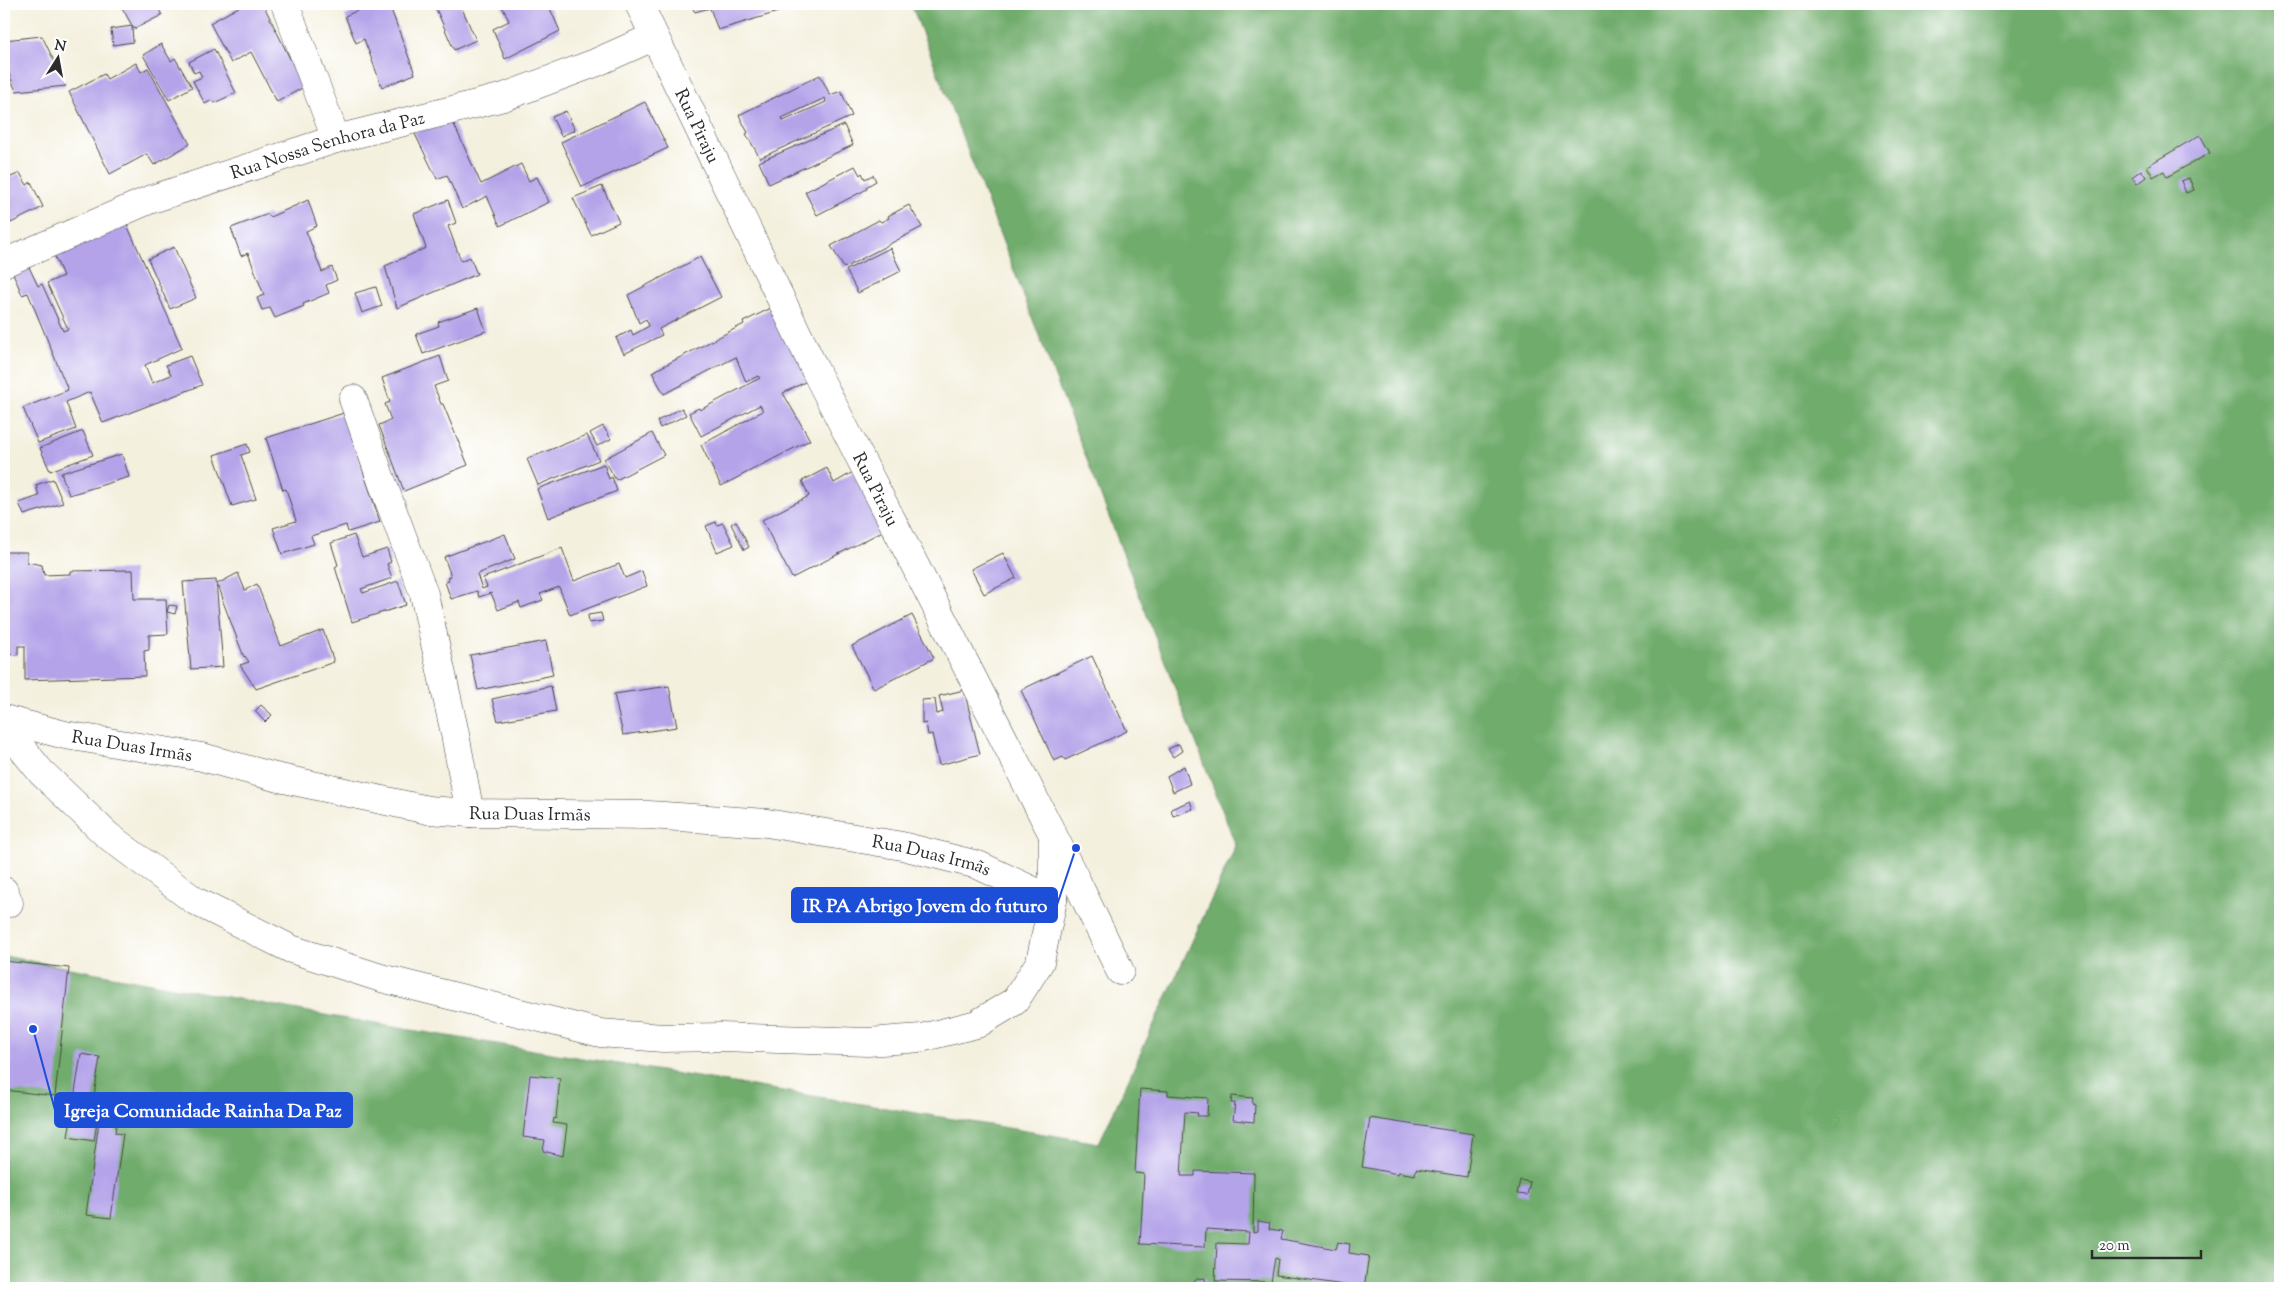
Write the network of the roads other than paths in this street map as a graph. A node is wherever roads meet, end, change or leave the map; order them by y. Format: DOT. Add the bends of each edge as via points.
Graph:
graph roads {
  1 [pos="284,4"];
  2 [pos="639,4"];
  3 [pos="653,37"];
  4 [pos="336,139"];
  5 [pos="4,263"];
  6 [pos="353,399"];
  7 [pos="4,719"];
  8 [pos="4,726"];
  9 [pos="470,813"];
  10 [pos="1053,838"];
  11 [pos="1053,900"];
  12 [pos="1120,971"];
  1 -- 4 [label="street"];
  2 -- 3 [label="street, Rua Piraju"];
  3 -- 4 [label="street, Rua Nossa Senhora da Paz" via="504,97"];
  3 -- 10 [label="street, Rua Piraju" via="815,370"];
  4 -- 5 [label="street, Rua Nossa Senhora da Paz" via="149,200"];
  6 -- 9 [label="street" via="424,594"];
  7 -- 9 [label="street, Rua Duas Irmãs" via="65,735 202,757 387,802 428,810"];
  8 -- 11 [label="street" via="41,772 107,835 195,901 291,949 382,978 600,1033 663,1038 868,1042 921,1038 977,1024 1015,1002 1040,962"];
  9 -- 11 [label="street, Rua Duas Irmãs" via="650,815 767,823 902,846 978,865"];
  10 -- 11 [label="street"];
  10 -- 12 [label="street, Rua Piraju" via="1078,882"];
}
